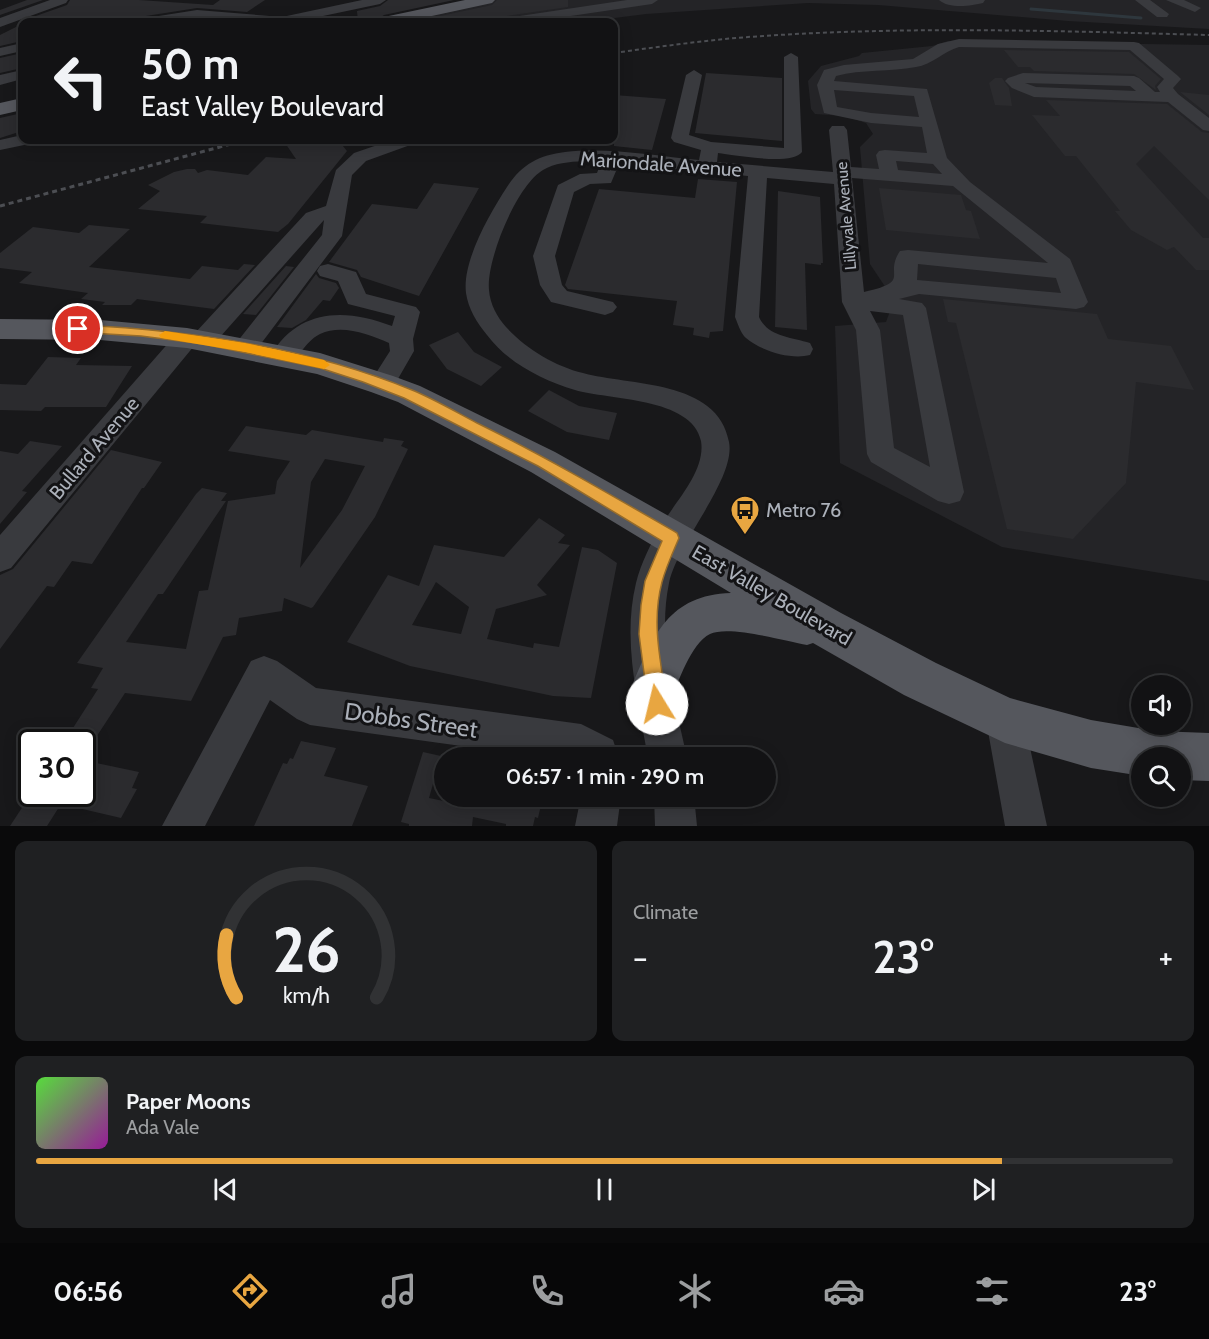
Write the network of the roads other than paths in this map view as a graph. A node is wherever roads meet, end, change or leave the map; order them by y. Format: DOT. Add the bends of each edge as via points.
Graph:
graph roads {
  1 [pos="62,0"];
  2 [pos="198,0"];
  3 [pos="327,0"];
  4 [pos="380,0"];
  5 [pos="487,0"];
  6 [pos="644,0"];
  7 [pos="945,0"];
  8 [pos="980,0"];
  9 [pos="1141,0"];
  10 [pos="1172,0"];
  11 [pos="1195,8"];
  12 [pos="1162,15"];
  13 [pos="178,16"];
  14 [pos="167,18"];
  15 [pos="265,18"];
  16 [pos="302,18"];
  17 [pos="307,18"];
  18 [pos="403,18"];
  19 [pos="532,18"];
  20 [pos="0,23"];
  21 [pos="18,48"];
  22 [pos="0,52"];
  23 [pos="791,57"];
  24 [pos="694,75"];
  25 [pos="18,76"];
  26 [pos="0,80"];
  27 [pos="825,85"];
  28 [pos="1149,95"];
  29 [pos="1172,97"];
  30 [pos="18,105"];
  31 [pos="0,108"];
  32 [pos="928,123"];
  33 [pos="1209,126"];
  34 [pos="838,130"];
  35 [pos="18,141"];
  36 [pos="396,144"];
  37 [pos="0,145"];
  38 [pos="709,157"];
  39 [pos="612,158"];
  40 [pos="938,159"];
  41 [pos="758,171"];
  42 [pos="843,175"];
  43 [pos="890,175"];
  44 [pos="958,181"];
  45 [pos="335,209"];
  46 [pos="328,271"];
  47 [pos="1065,272"];
  48 [pos="896,291"];
  49 [pos="356,298"];
  50 [pos="854,302"];
  51 [pos="605,307"];
  52 [pos="336,321"];
  53 [pos="0,329"];
  54 [pos="195,339"];
  55 [pos="401,339"];
  56 [pos="245,347"];
  57 [pos="801,349"];
  58 [pos="283,356"];
  59 [pos="382,384"];
  60 [pos="671,538"];
  61 [pos="0,558"];
  62 [pos="831,630"];
  63 [pos="654,686"];
  64 [pos="1005,720"];
  65 [pos="586,747"];
  66 [pos="666,747"];
  67 [pos="1209,758"];
  68 [pos="599,807"];
  69 [pos="675,807"];
  70 [pos="183,826"];
  71 [pos="596,826"];
  72 [pos="676,826"];
  73 [pos="1026,826"];
  1 -- 20 [label="street"];
  2 -- 13 [label="street"];
  3 -- 16 [label="street"];
  4 -- 17 [label="street"];
  5 -- 18 [label="main road"];
  6 -- 19 [label="street"];
  7 -- 8 [label="street"];
  9 -- 12 [label="street"];
  10 -- 11 [label="street"];
  13 -- 14 [label="street"];
  13 -- 15 [label="street"];
  21 -- 22 [label="street"];
  23 -- 38 [label="street" via="793,152"];
  24 -- 38 [label="street" via="680,138"];
  25 -- 26 [label="street"];
  27 -- 29 [label="street" via="829,73 836,70 916,63 951,44 1134,46 1173,79 1165,87"];
  27 -- 32 [label="street" via="830,110"];
  27 -- 32 [label="street" via="921,92"];
  28 -- 28 [label="street" via="1034,92 1013,81 1134,81"];
  28 -- 29 [label="street"];
  29 -- 33 [label="street"];
  30 -- 31 [label="main road"];
  32 -- 40 [label="street"];
  34 -- 42 [label="street, Lillyvale Avenue"];
  35 -- 37 [label="street"];
  36 -- 45 [label="street" via="360,157 343,174"];
  38 -- 39 [label="street, Mariondale Avenue"];
  38 -- 41 [label="street, Mariondale Avenue"];
  39 -- 51 [label="street" via="604,179 587,178 565,189 544,256 551,285 560,297"];
  39 -- 60 [label="street, Mariondale Avenue" via="562,158 537,166 519,182 480,261 477,288 483,311 518,352 583,383 671,399 698,412 710,427 716,443 712,466"];
  40 -- 43 [label="street" via="885,155"];
  40 -- 44 [label="street"];
  41 -- 42 [label="street, Mariondale Avenue"];
  41 -- 57 [label="street" via="747,316 754,332 779,345"];
  42 -- 43 [label="street, Mariondale Avenue"];
  42 -- 50 [label="street, Lillyvale Avenue"];
  43 -- 44 [label="street, Mariondale Avenue"];
  44 -- 47 [label="street" via="1062,264"];
  45 -- 54 [label="street, Bullard Avenue" via="313,218"];
  45 -- 56 [label="street" via="332,236"];
  46 -- 49 [label="street" via="348,277"];
  47 -- 48 [label="street" via="908,256 906,280"];
  47 -- 48 [label="street" via="1076,302 919,287"];
  48 -- 50 [label="street"];
  49 -- 52 [label="street"];
  49 -- 55 [label="street" via="408,312"];
  50 -- 50 [label="street" via="868,330 881,454 949,492 914,308"];
  52 -- 55 [label="street" via="376,327"];
  52 -- 58 [label="street" via="309,330"];
  53 -- 54 [label="main road, East Valley Boulevard" via="100,330"];
  54 -- 56 [label="main road, East Valley Boulevard"];
  54 -- 61 [label="street, Bullard Avenue"];
  55 -- 59 [label="street" via="402,351"];
  56 -- 58 [label="main road, East Valley Boulevard"];
  58 -- 59 [label="main road, East Valley Boulevard"];
  59 -- 60 [label="main road, East Valley Boulevard" via="543,462"];
  60 -- 62 [label="main road, East Valley Boulevard"];
  60 -- 63 [label="street, Mariondale Avenue" via="649,605"];
  62 -- 63 [label="main road" via="736,612 696,619 676,641"];
  62 -- 64 [label="main road, East Valley Boulevard"];
  63 -- 66 [label="street, Mariondale Avenue"];
  64 -- 67 [label="main road, East Valley Boulevard" via="1091,744 1156,755"];
  64 -- 73 [label="street"];
  65 -- 70 [label="street, Dobbs Street" via="580,743 310,706 264,674"];
  68 -- 71 [label="street"];
  69 -- 72 [label="street"];
}
